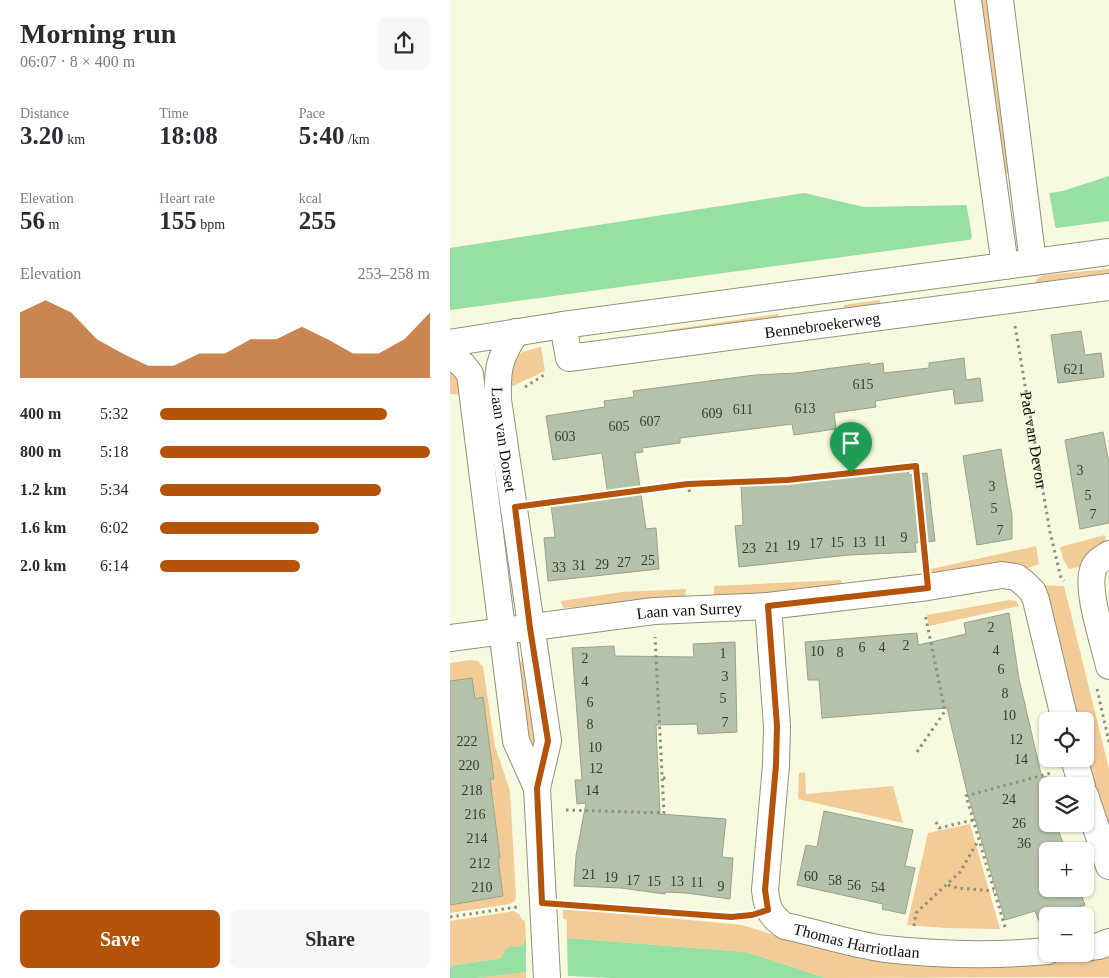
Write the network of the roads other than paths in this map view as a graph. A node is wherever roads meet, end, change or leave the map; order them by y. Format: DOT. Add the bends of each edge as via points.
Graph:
graph roads {
  1 [pos="968,0"];
  2 [pos="1000,0"];
  3 [pos="1109,252"];
  4 [pos="1033,253"];
  5 [pos="1004,257"];
  6 [pos="1109,287"];
  7 [pos="563,325"];
  8 [pos="516,332"];
  9 [pos="450,343"];
  10 [pos="450,355"];
  11 [pos="1101,561"];
  12 [pos="768,606"];
  13 [pos="530,628"];
  14 [pos="502,632"];
  15 [pos="450,638"];
  16 [pos="1109,666"];
  17 [pos="1063,712"];
  18 [pos="538,799"];
  19 [pos="1094,822"];
  20 [pos="1109,866"];
  21 [pos="1109,942"];
  22 [pos="1094,947"];
  23 [pos="1039,952"];
  24 [pos="547,978"];
  1 -- 5 [label="street"];
  2 -- 4 [label="street"];
  3 -- 4 [label="street, Bennebroekerweg"];
  4 -- 5 [label="street, Bennebroekerweg"];
  5 -- 7 [label="street, Bennebroekerweg"];
  6 -- 7 [label="street, Bennebroekerweg" via="569,358"];
  7 -- 8 [label="street, Bennebroekerweg"];
  8 -- 9 [label="street, Bennebroekerweg"];
  8 -- 13 [label="street, Laan van Dorset" via="497,371 498,400"];
  10 -- 14 [label="street, Laan van Dorset" via="470,374"];
  11 -- 16 [label="street" via="1091,587"];
  12 -- 13 [label="street, Laan van Surrey" via="654,611"];
  12 -- 17 [label="street, Laan van Surrey" via="928,588 1002,575 1016,577 1033,592 1036,600"];
  12 -- 23 [label="street, Thomas Harriotlaan" via="777,726 776,774 765,890 756,908 785,926 884,949 1009,955"];
  13 -- 14 [label="street, Laan van Surrey"];
  13 -- 18 [label="street, Laan van Dorset" via="548,741"];
  14 -- 15 [label="street, Laan van Surrey"];
  14 -- 18 [label="street, Laan van Dorset" via="516,741"];
  18 -- 24 [label="street, Laan van Dorset"];
  19 -- 20 [label="street"];
  21 -- 22 [label="street"];
}
